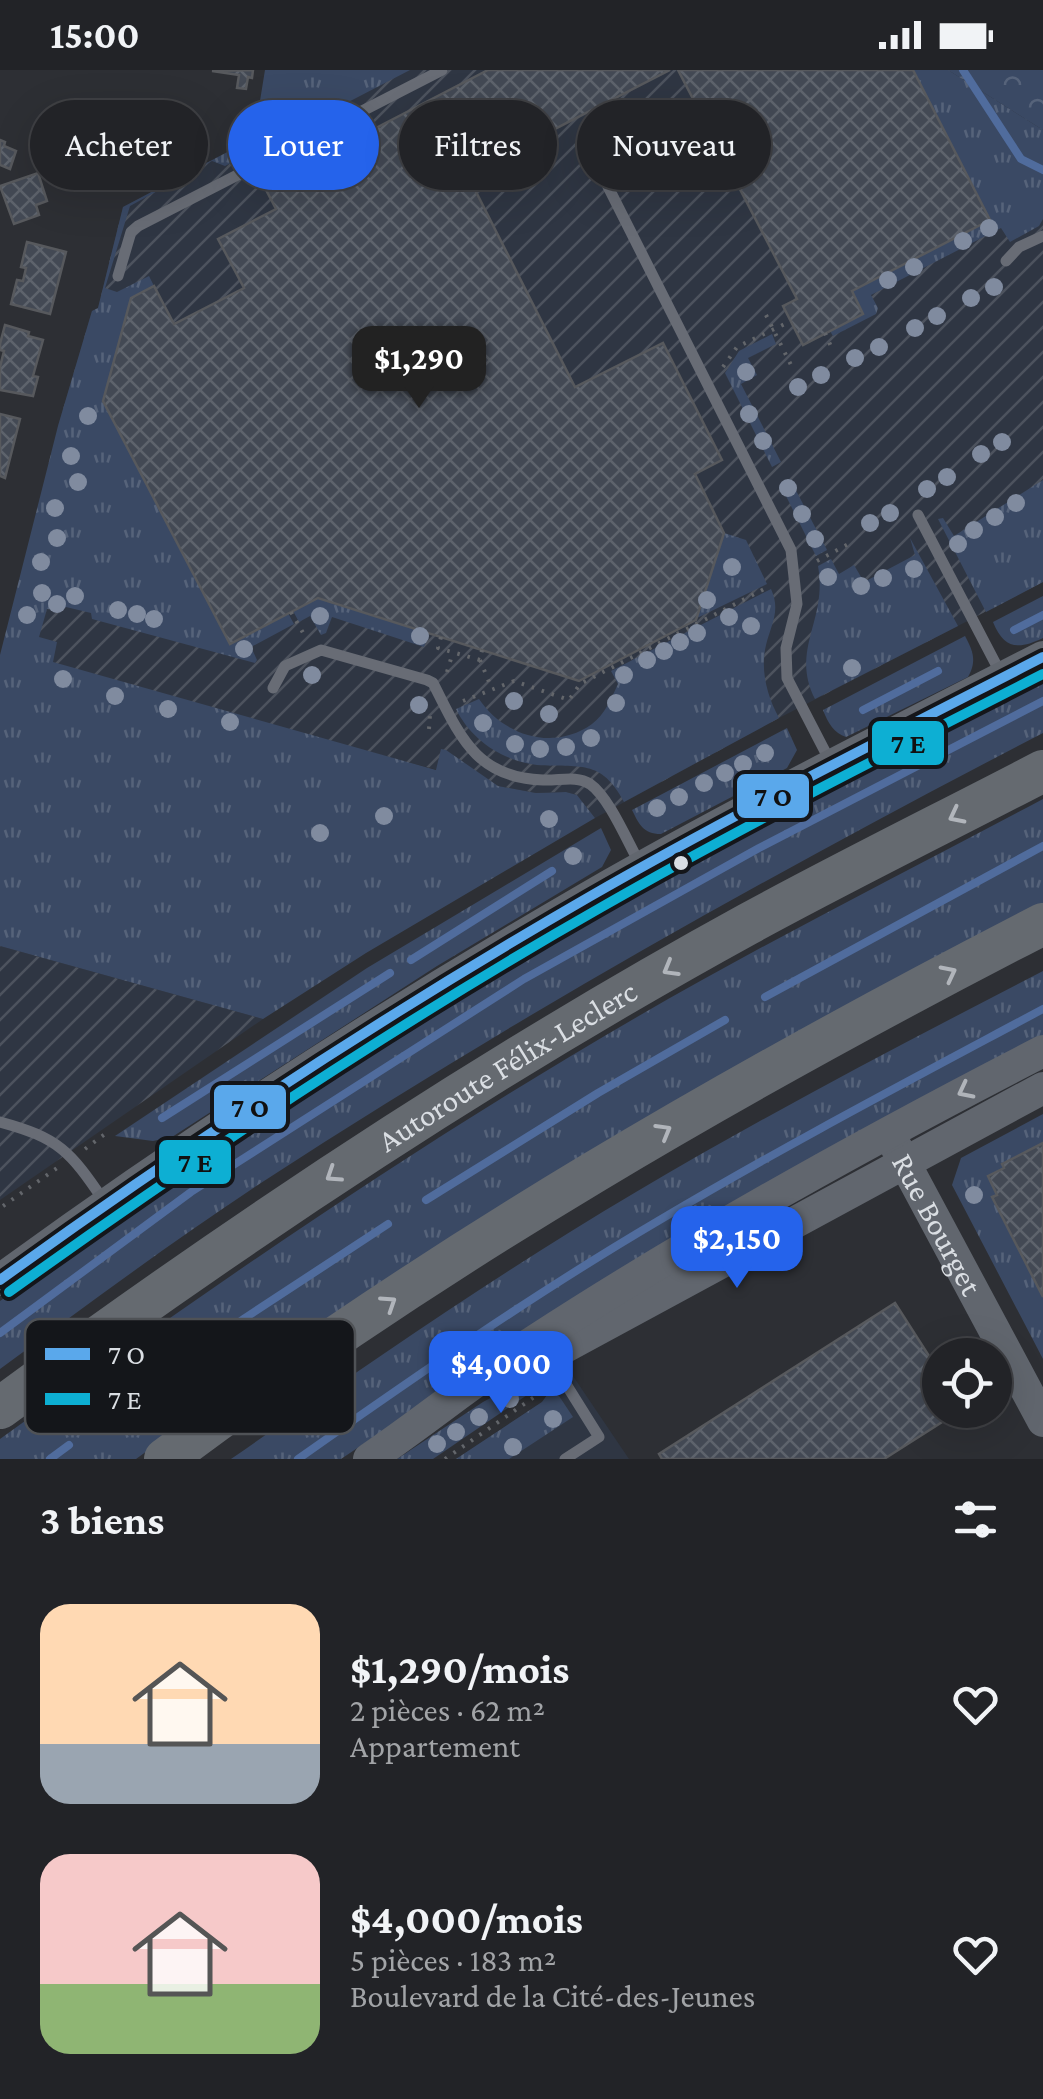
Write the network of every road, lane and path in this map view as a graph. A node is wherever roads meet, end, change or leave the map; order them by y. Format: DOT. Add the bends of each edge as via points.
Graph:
graph roads {
  1 [pos="442,70"];
  2 [pos="610,190"];
  3 [pos="1043,236"];
  4 [pos="1006,261"];
  5 [pos="118,276"];
  6 [pos="766,314"];
  7 [pos="791,321"];
  8 [pos="773,330"];
  9 [pos="825,333"];
  10 [pos="833,351"];
  11 [pos="723,368"];
  12 [pos="794,371"];
  13 [pos="918,515"];
  14 [pos="854,541"];
  15 [pos="817,561"];
  16 [pos="770,586"];
  17 [pos="291,612"];
  18 [pos="296,623"];
  19 [pos="441,637"];
  20 [pos="482,650"];
  21 [pos="453,652"];
  22 [pos="1043,657"];
  23 [pos="480,660"];
  24 [pos="445,678"];
  25 [pos="1003,678"];
  26 [pos="273,688"];
  27 [pos="492,689"];
  28 [pos="456,704"];
  29 [pos="430,714"];
  30 [pos="429,729"];
  31 [pos="834,767"];
  32 [pos="1043,771"];
  33 [pos="642,868"];
  34 [pos="1043,924"];
  35 [pos="1043,1051"];
  36 [pos="1043,1088"];
  37 [pos="0,1122"];
  38 [pos="888,1132"];
  39 [pos="904,1162"];
  40 [pos="106,1205"];
  41 [pos="0,1280"];
  42 [pos="122,1319"];
  43 [pos="355,1325"];
  44 [pos="549,1358"];
  45 [pos="25,1390"];
  46 [pos="541,1392"];
  47 [pos="0,1408"];
  48 [pos="435,1414"];
  49 [pos="1043,1421"];
  50 [pos="201,1434"];
  51 [pos="166,1459"];
  52 [pos="368,1459"];
  53 [pos="445,1459"];
  54 [pos="565,1459"];
  1 -- 5 [label="lane" via="138,226"];
  2 -- 31 [label="lane" via="791,550 798,586 787,678"];
  3 -- 4 [label="lane"];
  6 -- 8 [label="path"];
  7 -- 8 [label="path"];
  8 -- 11 [label="path" via="737,347"];
  8 -- 12 [label="path"];
  9 -- 10 [label="path"];
  13 -- 25 [label="lane"];
  14 -- 15 [label="path"];
  16 -- 27 [label="path" via="580,684 569,700 514,681"];
  17 -- 18 [label="path"];
  19 -- 21 [label="path" via="438,648"];
  20 -- 23 [label="path"];
  21 -- 23 [label="path"];
  21 -- 24 [label="path"];
  22 -- 25 [label="street"];
  23 -- 27 [label="path"];
  25 -- 31 [label="street"];
  26 -- 33 [label="lane" via="286,666 321,650 427,680 455,731 486,762 515,776 591,785"];
  27 -- 28 [label="path"];
  29 -- 30 [label="path"];
  31 -- 33 [label="street"];
  32 -- 42 [label="highway, Autoroute Félix-Leclerc, one-way" via="764,915 529,1051"];
  33 -- 40 [label="street" via="432,992"];
  43 -- 34 [label="highway, one-way" via="524,1215 816,1044"];
  35 -- 38 [label="street, one-way"];
  36 -- 39 [label="street"];
  37 -- 40 [label="lane" via="64,1149"];
  38 -- 39 [label="street, Rue Bourget"];
  38 -- 48 [label="street" via="590,1305"];
  39 -- 44 [label="street"];
  39 -- 49 [label="street, Rue Bourget"];
  40 -- 41 [label="street"];
  44 -- 48 [label="street"];
  44 -- 54 [label="lane" via="600,1437"];
  45 -- 47 [label="highway, Autoroute Félix-Leclerc, one-way"];
  46 -- 53 [label="path"];
  48 -- 52 [label="street"];
  51 -- 50 [label="highway, one-way"];
}
